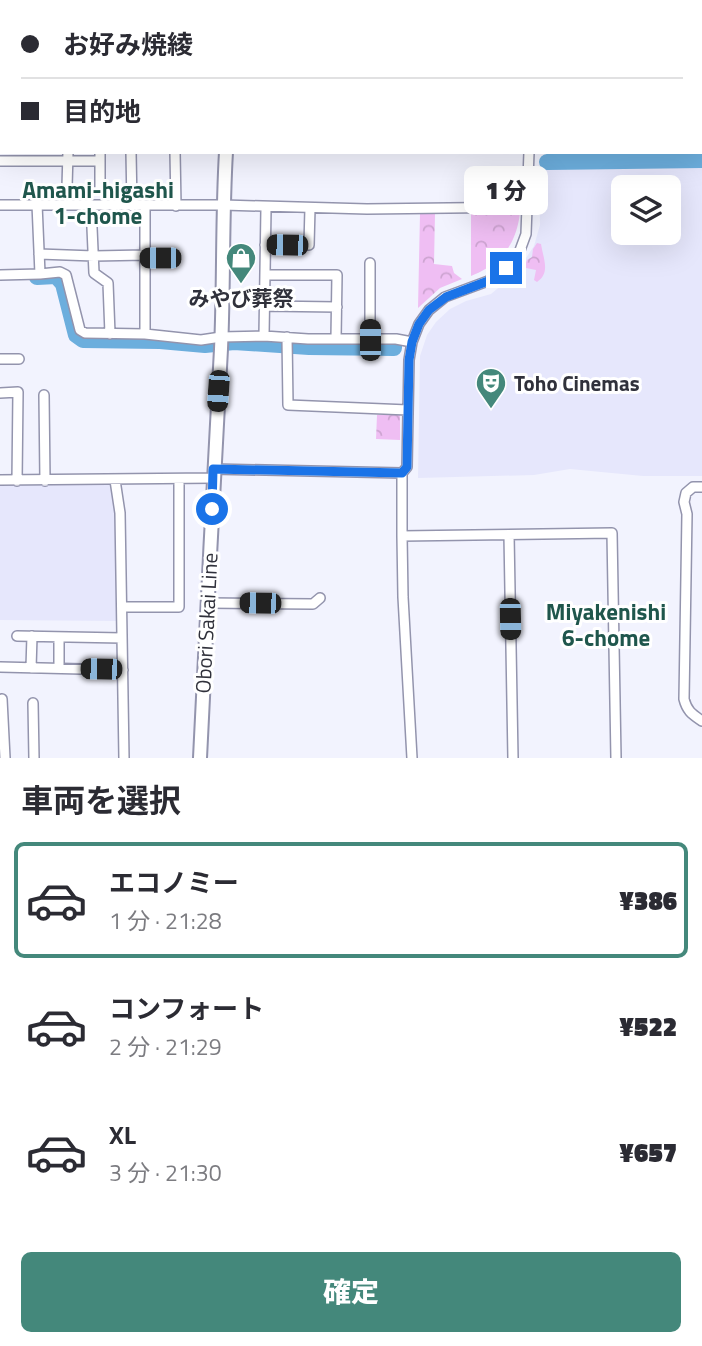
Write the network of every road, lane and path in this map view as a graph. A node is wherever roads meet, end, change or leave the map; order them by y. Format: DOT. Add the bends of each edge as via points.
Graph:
graph roads {
  1 [pos="131,154"];
  2 [pos="175,154"];
  3 [pos="226,154"];
  4 [pos="529,154"];
  5 [pos="16,156"];
  6 [pos="42,157"];
  7 [pos="68,157"];
  8 [pos="100,157"];
  9 [pos="0,161"];
  10 [pos="67,187"];
  11 [pos="100,188"];
  12 [pos="0,205"];
  13 [pos="37,205"];
  14 [pos="91,205"];
  15 [pos="223,205"];
  16 [pos="132,206"];
  17 [pos="145,206"];
  18 [pos="176,206"];
  19 [pos="528,207"];
  20 [pos="266,208"];
  21 [pos="310,208"];
  22 [pos="265,244"];
  23 [pos="39,254"];
  24 [pos="94,256"];
  25 [pos="145,256"];
  26 [pos="176,258"];
  27 [pos="370,263"];
  28 [pos="40,274"];
  29 [pos="0,275"];
  30 [pos="265,275"];
  31 [pos="265,306"];
  32 [pos="337,307"];
  33 [pos="110,334"];
  34 [pos="145,334"];
  35 [pos="264,336"];
  36 [pos="287,337"];
  37 [pos="335,338"];
  38 [pos="370,340"];
  39 [pos="221,341"];
  40 [pos="412,342"];
  41 [pos="0,359"];
  42 [pos="19,359"];
  43 [pos="0,393"];
  44 [pos="44,394"];
  45 [pos="408,410"];
  46 [pos="213,473"];
  47 [pos="402,473"];
  48 [pos="179,479"];
  49 [pos="0,480"];
  50 [pos="116,480"];
  51 [pos="17,481"];
  52 [pos="45,481"];
  53 [pos="702,487"];
  54 [pos="509,535"];
  55 [pos="402,536"];
  56 [pos="320,598"];
  57 [pos="208,603"];
  58 [pos="122,607"];
  59 [pos="17,636"];
  60 [pos="32,636"];
  61 [pos="59,637"];
  62 [pos="122,638"];
  63 [pos="0,667"];
  64 [pos="31,668"];
  65 [pos="59,668"];
  66 [pos="123,670"];
  67 [pos="2,699"];
  68 [pos="33,703"];
  69 [pos="702,722"];
  70 [pos="5,758"];
  71 [pos="34,758"];
  72 [pos="124,758"];
  73 [pos="200,758"];
  74 [pos="412,758"];
  75 [pos="513,758"];
  76 [pos="615,758"];
  1 -- 16 [label="street"];
  2 -- 18 [label="street"];
  3 -- 15 [label="main road, Obori Sakai Line"];
  4 -- 19 [label="street"];
  5 -- 6 [label="street"];
  5 -- 9 [label="street"];
  6 -- 7 [label="street"];
  7 -- 8 [label="street"];
  7 -- 10 [label="street"];
  8 -- 11 [label="street"];
  12 -- 13 [label="street"];
  13 -- 14 [label="street"];
  13 -- 23 [label="street"];
  14 -- 16 [label="street"];
  14 -- 24 [label="street"];
  15 -- 18 [label="street"];
  15 -- 20 [label="street"];
  15 -- 39 [label="main road, Obori Sakai Line"];
  16 -- 17 [label="street"];
  17 -- 18 [label="street"];
  17 -- 25 [label="street"];
  19 -- 21 [label="street"];
  19 -- 40 [label="street" via="519,253 488,281 446,297 429,310"];
  20 -- 21 [label="street"];
  20 -- 22 [label="street"];
  21 -- 22 [label="street" via="309,246"];
  22 -- 30 [label="street"];
  23 -- 24 [label="street"];
  23 -- 28 [label="street"];
  24 -- 25 [label="street"];
  24 -- 33 [label="street" via="94,273 108,282"];
  25 -- 26 [label="street"];
  25 -- 34 [label="street"];
  27 -- 38 [label="street"];
  28 -- 29 [label="street"];
  28 -- 33 [label="street" via="66,275 80,330"];
  30 -- 31 [label="street"];
  30 -- 32 [label="street" via="337,275"];
  31 -- 32 [label="street"];
  31 -- 35 [label="street"];
  32 -- 37 [label="street"];
  33 -- 34 [label="street"];
  34 -- 39 [label="street"];
  35 -- 36 [label="street"];
  35 -- 39 [label="street"];
  36 -- 37 [label="street"];
  36 -- 45 [label="street" via="288,405"];
  37 -- 38 [label="street"];
  38 -- 40 [label="street"];
  39 -- 46 [label="main road, Obori Sakai Line"];
  40 -- 45 [label="street"];
  41 -- 42 [label="street"];
  43 -- 51 [label="street" via="18,392"];
  44 -- 52 [label="street"];
  45 -- 47 [label="street" via="407,467"];
  46 -- 47 [label="street"];
  46 -- 48 [label="street"];
  46 -- 57 [label="main road, Obori Sakai Line"];
  47 -- 55 [label="street"];
  48 -- 50 [label="street"];
  48 -- 58 [label="street" via="179,607"];
  49 -- 51 [label="street"];
  50 -- 52 [label="street"];
  50 -- 58 [label="street"];
  51 -- 52 [label="street"];
  53 -- 69 [label="street" via="693,487 684,502 688,514 684,699 689,713"];
  54 -- 55 [label="street"];
  54 -- 75 [label="street"];
  54 -- 76 [label="street" via="612,533"];
  55 -- 74 [label="street"];
  56 -- 57 [label="street" via="313,604"];
  57 -- 73 [label="main road, Obori Sakai Line"];
  58 -- 62 [label="street"];
  59 -- 60 [label="street"];
  60 -- 61 [label="street"];
  60 -- 64 [label="street"];
  61 -- 62 [label="street"];
  61 -- 65 [label="street"];
  62 -- 66 [label="street"];
  63 -- 64 [label="street"];
  64 -- 65 [label="street"];
  65 -- 66 [label="street"];
  66 -- 72 [label="street"];
  67 -- 70 [label="street"];
  68 -- 71 [label="street"];
}
